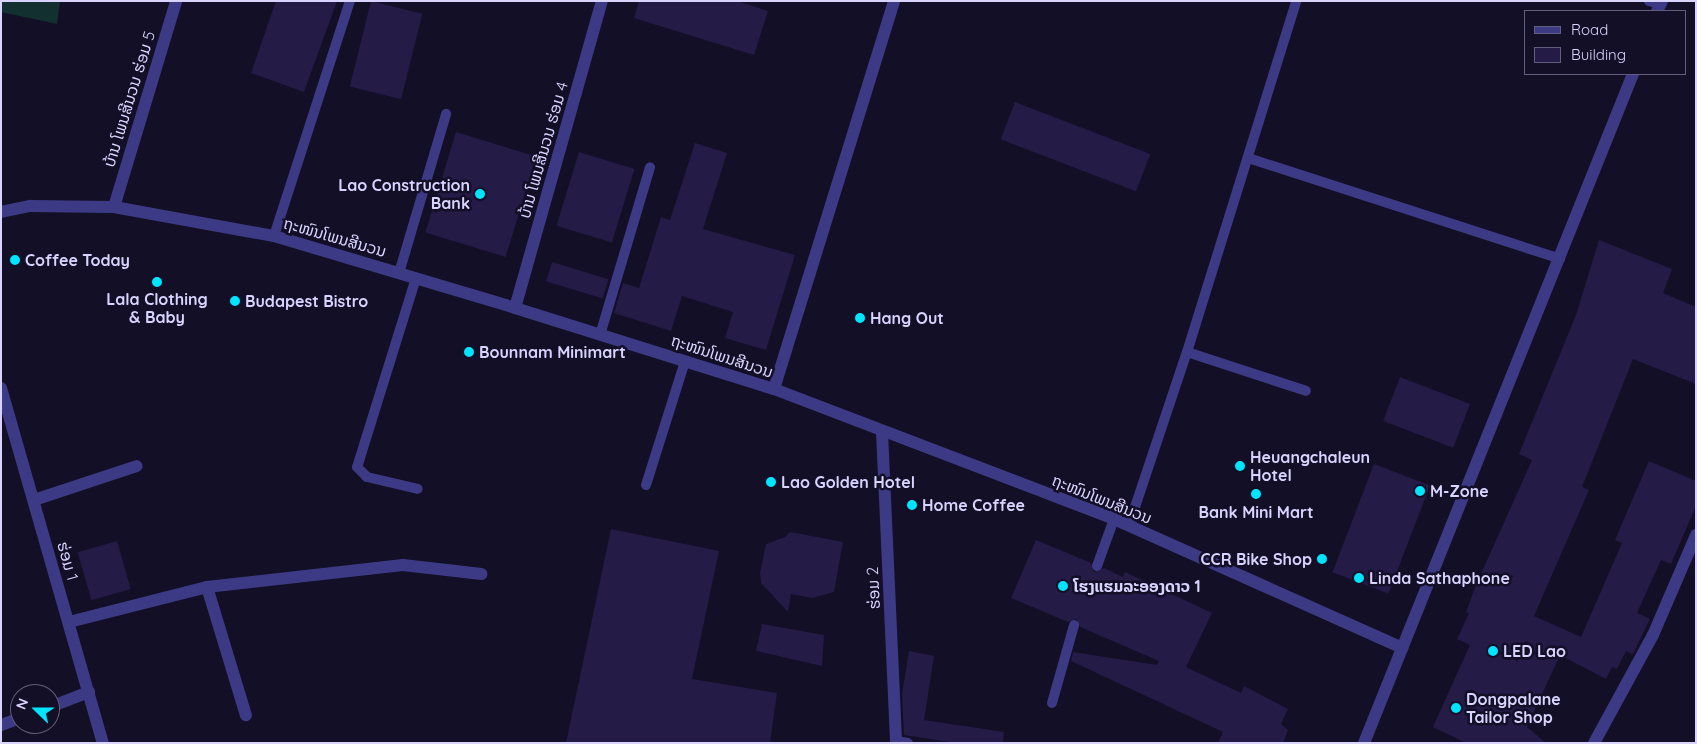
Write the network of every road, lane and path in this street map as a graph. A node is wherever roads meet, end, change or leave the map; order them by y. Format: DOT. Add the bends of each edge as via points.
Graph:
graph roads {
  1 [pos="176,1"];
  2 [pos="350,1"];
  3 [pos="602,1"];
  4 [pos="894,1"];
  5 [pos="1296,1"];
  6 [pos="1633,75"];
  7 [pos="446,114"];
  8 [pos="1248,158"];
  9 [pos="650,167"];
  10 [pos="114,207"];
  11 [pos="1,212"];
  12 [pos="274,236"];
  13 [pos="1560,260"];
  14 [pos="399,273"];
  15 [pos="416,278"];
  16 [pos="515,308"];
  17 [pos="600,335"];
  18 [pos="1187,352"];
  19 [pos="685,361"];
  20 [pos="1,388"];
  21 [pos="774,389"];
  22 [pos="1306,391"];
  23 [pos="882,432"];
  24 [pos="138,466"];
  25 [pos="646,485"];
  26 [pos="418,489"];
  27 [pos="34,500"];
  28 [pos="1114,519"];
  29 [pos="1128,525"];
  30 [pos="1696,535"];
  31 [pos="1097,566"];
  32 [pos="481,574"];
  33 [pos="207,587"];
  34 [pos="69,622"];
  35 [pos="1074,625"];
  36 [pos="1402,648"];
  37 [pos="89,692"];
  38 [pos="60,703"];
  39 [pos="1052,703"];
  40 [pos="246,715"];
  41 [pos="900,742"];
  42 [pos="103,743"];
  43 [pos="1364,743"];
  44 [pos="1594,743"];
  1 -- 10 [label="street, ບ້ານ ໂພນສີນວນ ຮ່ອມ 5"];
  2 -- 12 [label="lane"];
  3 -- 16 [label="street, ບ້ານ ໂພນສີນວນ ຮ່ອມ 4"];
  4 -- 21 [label="street"];
  5 -- 8 [label="lane"];
  6 -- 13 [label="street"];
  7 -- 14 [label="lane"];
  8 -- 13 [label="lane"];
  8 -- 18 [label="lane"];
  9 -- 17 [label="lane"];
  10 -- 11 [label="street, ຖະໜົນໂພນສີນວນ" via="30,206"];
  10 -- 12 [label="street, ຖະໜົນໂພນສີນວນ"];
  12 -- 14 [label="street, ຖະໜົນໂພນສີນວນ"];
  13 -- 36 [label="street"];
  14 -- 15 [label="street, ຖະໜົນໂພນສີນວນ"];
  15 -- 16 [label="street, ຖະໜົນໂພນສີນວນ"];
  15 -- 26 [label="lane" via="357,467 367,477"];
  16 -- 17 [label="street, ຖະໜົນໂພນສີນວນ"];
  17 -- 19 [label="street, ຖະໜົນໂພນສີນວນ"];
  18 -- 22 [label="lane"];
  18 -- 29 [label="lane"];
  19 -- 21 [label="street, ຖະໜົນໂພນສີນວນ"];
  19 -- 25 [label="lane"];
  20 -- 27 [label="street, ຮ່ອມ 1"];
  21 -- 23 [label="street, ຖະໜົນໂພນສີນວນ"];
  23 -- 28 [label="street, ຖະໜົນໂພນສີນວນ"];
  23 -- 41 [label="street, ຮ່ອມ 2"];
  24 -- 27 [label="street"];
  27 -- 34 [label="street, ຮ່ອມ 1"];
  28 -- 29 [label="street, ຖະໜົນໂພນສີນວນ"];
  28 -- 31 [label="lane"];
  29 -- 36 [label="street, ຖະໜົນໂພນສີນວນ"];
  30 -- 44 [label="street" via="1653,635"];
  32 -- 33 [label="street" via="403,565"];
  33 -- 34 [label="street"];
  33 -- 40 [label="street"];
  34 -- 37 [label="street, ຮ່ອມ 1"];
  35 -- 39 [label="lane"];
  36 -- 43 [label="street"];
  37 -- 38 [label="street"];
  37 -- 42 [label="street, ຮ່ອມ 1"];
}
